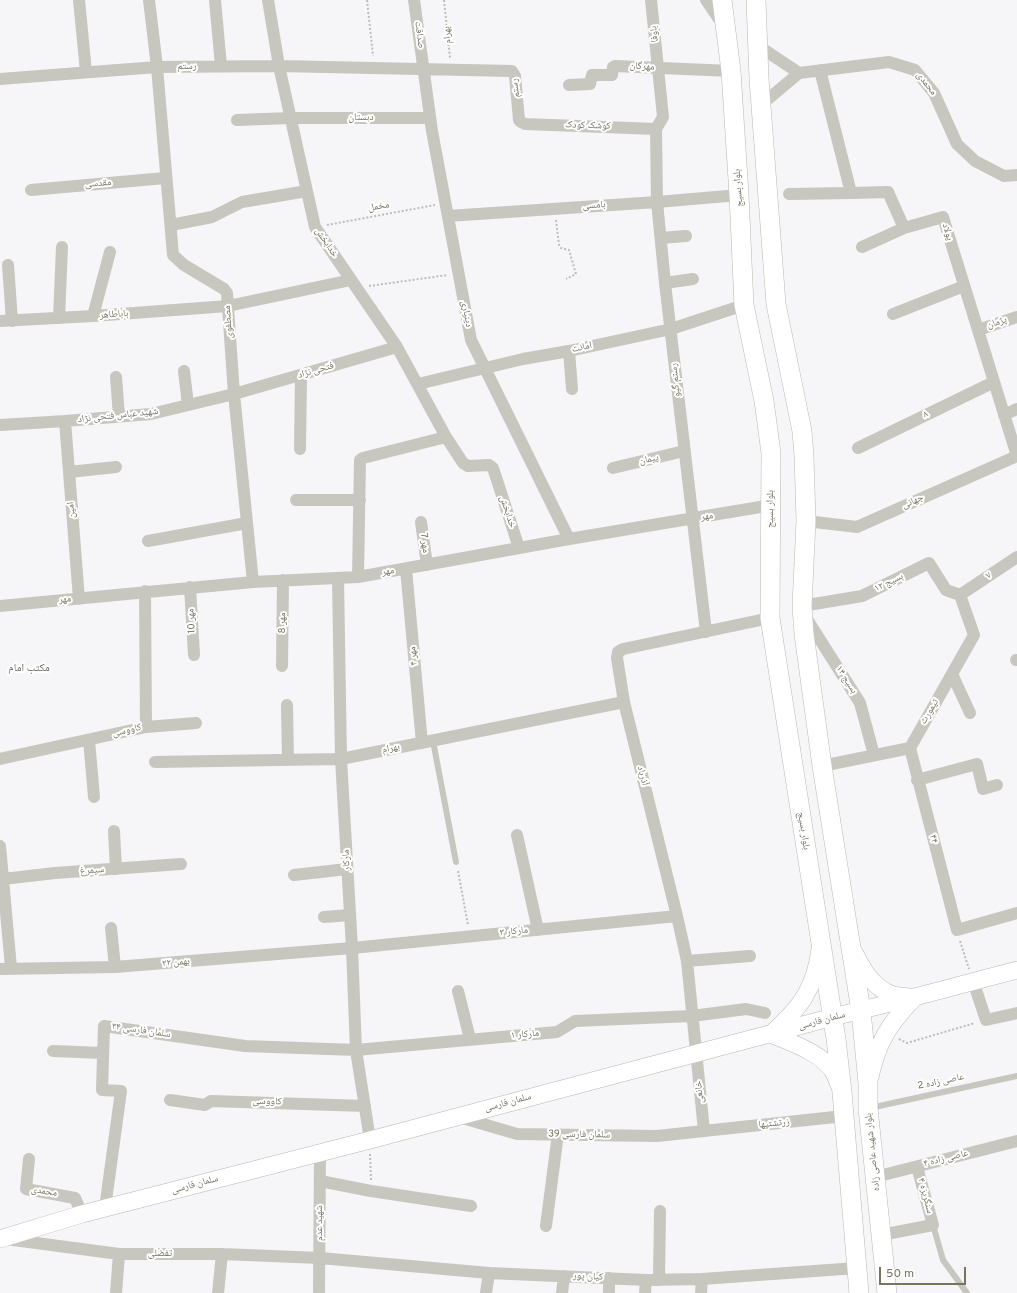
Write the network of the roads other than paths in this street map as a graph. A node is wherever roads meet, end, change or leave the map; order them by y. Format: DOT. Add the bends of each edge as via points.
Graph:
graph roads {
  1 [pos="79,0"];
  2 [pos="150,0"];
  3 [pos="215,0"];
  4 [pos="268,0"];
  5 [pos="414,0"];
  6 [pos="651,0"];
  7 [pos="706,0"];
  8 [pos="722,0"];
  9 [pos="756,0"];
  10 [pos="725,28"];
  11 [pos="758,45"];
  12 [pos="221,66"];
  13 [pos="280,66"];
  14 [pos="157,67"];
  15 [pos="659,68"];
  16 [pos="424,70"];
  17 [pos="820,70"];
  18 [pos="86,72"];
  19 [pos="730,72"];
  20 [pos="799,72"];
  21 [pos="0,79"];
  22 [pos="569,85"];
  23 [pos="761,105"];
  24 [pos="291,118"];
  25 [pos="430,118"];
  26 [pos="237,120"];
  27 [pos="521,122"];
  28 [pos="656,129"];
  29 [pos="1017,175"];
  30 [pos="165,178"];
  31 [pos="31,190"];
  32 [pos="307,191"];
  33 [pos="851,193"];
  34 [pos="789,194"];
  35 [pos="739,195"];
  36 [pos="657,202"];
  37 [pos="448,216"];
  38 [pos="171,225"];
  39 [pos="904,228"];
  40 [pos="686,236"];
  41 [pos="661,238"];
  42 [pos="62,247"];
  43 [pos="862,247"];
  44 [pos="110,252"];
  45 [pos="8,265"];
  46 [pos="693,279"];
  47 [pos="665,283"];
  48 [pos="354,284"];
  49 [pos="964,286"];
  50 [pos="744,305"];
  51 [pos="228,306"];
  52 [pos="893,314"];
  53 [pos="93,316"];
  54 [pos="1017,317"];
  55 [pos="59,318"];
  56 [pos="6,321"];
  57 [pos="671,329"];
  58 [pos="978,330"];
  59 [pos="397,347"];
  60 [pos="569,351"];
  61 [pos="484,368"];
  62 [pos="184,371"];
  63 [pos="301,375"];
  64 [pos="116,377"];
  65 [pos="994,382"];
  66 [pos="418,384"];
  67 [pos="572,389"];
  68 [pos="234,394"];
  69 [pos="188,405"];
  70 [pos="1017,409"];
  71 [pos="1004,415"];
  72 [pos="119,416"];
  73 [pos="65,421"];
  74 [pos="0,425"];
  75 [pos="446,437"];
  76 [pos="858,448"];
  77 [pos="300,449"];
  78 [pos="684,451"];
  79 [pos="1017,456"];
  80 [pos="116,467"];
  81 [pos="613,468"];
  82 [pos="69,472"];
  83 [pos="296,500"];
  84 [pos="360,500"];
  85 [pos="772,505"];
  86 [pos="692,520"];
  87 [pos="806,521"];
  88 [pos="421,522"];
  89 [pos="247,523"];
  90 [pos="569,539"];
  91 [pos="148,541"];
  92 [pos="519,548"];
  93 [pos="1017,557"];
  94 [pos="427,565"];
  95 [pos="406,569"];
  96 [pos="358,577"];
  97 [pos="338,578"];
  98 [pos="283,580"];
  99 [pos="253,582"];
  100 [pos="190,587"];
  101 [pos="144,591"];
  102 [pos="960,595"];
  103 [pos="79,599"];
  104 [pos="0,606"];
  105 [pos="802,609"];
  106 [pos="770,618"];
  107 [pos="706,632"];
  108 [pos="194,655"];
  109 [pos="282,666"];
  110 [pos="952,674"];
  111 [pos="624,702"];
  112 [pos="287,705"];
  113 [pos="814,709"];
  114 [pos="970,713"];
  115 [pos="786,715"];
  116 [pos="196,723"];
  117 [pos="146,727"];
  118 [pos="89,740"];
  119 [pos="427,742"];
  120 [pos="910,748"];
  121 [pos="874,755"];
  122 [pos="792,756"];
  123 [pos="0,759"];
  124 [pos="341,759"];
  125 [pos="288,760"];
  126 [pos="821,760"];
  127 [pos="155,762"];
  128 [pos="917,780"];
  129 [pos="997,785"];
  130 [pos="94,797"];
  131 [pos="114,831"];
  132 [pos="517,835"];
  133 [pos="0,846"];
  134 [pos="456,862"];
  135 [pos="181,864"];
  136 [pos="116,869"];
  137 [pos="347,869"];
  138 [pos="294,875"];
  139 [pos="3,879"];
  140 [pos="1017,913"];
  141 [pos="350,915"];
  142 [pos="677,916"];
  143 [pos="324,917"];
  144 [pos="111,928"];
  145 [pos="538,930"];
  146 [pos="849,941"];
  147 [pos="821,943"];
  148 [pos="352,948"];
  149 [pos="750,956"];
  150 [pos="687,961"];
  151 [pos="5,968"];
  152 [pos="115,968"];
  153 [pos="1017,970"];
  154 [pos="972,981"];
  155 [pos="458,992"];
  156 [pos="915,997"];
  157 [pos="861,1011"];
  158 [pos="765,1013"];
  159 [pos="1017,1013"];
  160 [pos="692,1016"];
  161 [pos="833,1017"];
  162 [pos="771,1034"];
  163 [pos="470,1039"];
  164 [pos="356,1050"];
  165 [pos="53,1051"];
  166 [pos="103,1053"];
  167 [pos="696,1054"];
  168 [pos="1017,1076"];
  169 [pos="868,1083"];
  170 [pos="842,1092"];
  171 [pos="170,1100"];
  172 [pos="364,1106"];
  173 [pos="868,1108"];
  174 [pos="458,1116"];
  175 [pos="844,1116"];
  176 [pos="704,1131"];
  177 [pos="558,1134"];
  178 [pos="370,1140"];
  179 [pos="1017,1141"];
  180 [pos="320,1152"];
  181 [pos="29,1159"];
  182 [pos="917,1167"];
  183 [pos="875,1177"];
  184 [pos="320,1181"];
  185 [pos="471,1206"];
  186 [pos="105,1208"];
  187 [pos="660,1211"];
  188 [pos="82,1214"];
  189 [pos="933,1225"];
  190 [pos="546,1226"];
  191 [pos="881,1235"];
  192 [pos="0,1239"];
  193 [pos="119,1254"];
  194 [pos="222,1254"];
  195 [pos="320,1258"];
  196 [pos="857,1268"];
  197 [pos="490,1272"];
  198 [pos="564,1276"];
  199 [pos="610,1278"];
  200 [pos="702,1279"];
  201 [pos="646,1280"];
  202 [pos="659,1280"];
  203 [pos="116,1293"];
  204 [pos="218,1293"];
  205 [pos="319,1293"];
  206 [pos="486,1293"];
  207 [pos="562,1293"];
  208 [pos="609,1293"];
  209 [pos="645,1293"];
  210 [pos="701,1293"];
  211 [pos="859,1293"];
  212 [pos="887,1293"];
  213 [pos="966,1293"];
  1 -- 18 [label="street"];
  2 -- 14 [label="street, مصطفوی"];
  3 -- 12 [label="street"];
  4 -- 13 [label="street, خدابخش"];
  5 -- 16 [label="street, صداقت"];
  6 -- 15 [label="street, باوفا"];
  7 -- 10 [label="street"];
  8 -- 10 [label="main road, بلوار بسیج"];
  9 -- 11 [label="main road"];
  10 -- 19 [label="main road, بلوار بسیج"];
  11 -- 20 [label="street"];
  11 -- 23 [label="main road"];
  12 -- 13 [label="street, رستم"];
  12 -- 14 [label="street, رستم"];
  13 -- 16 [label="street, رستم"];
  13 -- 24 [label="street, خدابخش"];
  14 -- 18 [label="street, رستم"];
  14 -- 30 [label="street, مصطفوی"];
  15 -- 19 [label="street, مهرگان"];
  15 -- 22 [label="street, مهرگان" via="614,66 612,75 593,75 590,84"];
  15 -- 28 [label="street, باوفا" via="663,117"];
  16 -- 25 [label="street, دینیاری"];
  16 -- 27 [label="street, رستم" via="512,71 515,76"];
  17 -- 20 [label="street, محمدی"];
  17 -- 29 [label="street, محمدی" via="889,62 914,70 934,93 957,144 975,161 1004,176"];
  17 -- 33 [label="street"];
  18 -- 21 [label="street, رستم"];
  19 -- 35 [label="main road, بلوار بسیج"];
  20 -- 23 [label="street"];
  23 -- 87 [label="main road" via="776,304 802,431"];
  24 -- 25 [label="street, دبستان"];
  24 -- 26 [label="street, دبستان"];
  24 -- 32 [label="street, خدابخش"];
  25 -- 37 [label="street, دینیاری"];
  27 -- 28 [label="street, کوشک کودک"];
  28 -- 36 [label="street, رستم گیو"];
  30 -- 31 [label="street, مقدسی"];
  30 -- 38 [label="street, مصطفوی"];
  32 -- 38 [label="street" via="242,202 212,217"];
  32 -- 48 [label="street, خدابخش" via="315,227"];
  33 -- 34 [label="street"];
  33 -- 39 [label="street" via="888,192"];
  35 -- 36 [label="street, بامسی"];
  35 -- 50 [label="main road, بلوار بسیج"];
  36 -- 37 [label="street, بامسی"];
  36 -- 41 [label="street, رستم گیو"];
  37 -- 61 [label="street, دینیاری" via="471,340"];
  38 -- 51 [label="street, مصطفوی" via="175,258 224,289 227,293"];
  39 -- 43 [label="street"];
  39 -- 49 [label="street, پولاد" via="943,218"];
  40 -- 41 [label="street"];
  41 -- 47 [label="street, رستم گیو"];
  42 -- 55 [label="street"];
  44 -- 53 [label="street"];
  45 -- 56 [label="street"];
  46 -- 47 [label="street"];
  47 -- 57 [label="street, رستم گیو"];
  48 -- 51 [label="street, باباطاهر"];
  48 -- 59 [label="street, خدابخش"];
  49 -- 52 [label="street"];
  49 -- 58 [label="street, پولاد"];
  50 -- 57 [label="street, امانت"];
  50 -- 85 [label="main road, بلوار بسیج" via="764,401 771,454"];
  51 -- 53 [label="street, باباطاهر"];
  51 -- 68 [label="street, مصطفوی"];
  53 -- 55 [label="street, باباطاهر"];
  54 -- 58 [label="street, پژمان"];
  55 -- 56 [label="street, باباطاهر"];
  57 -- 60 [label="street, امانت"];
  57 -- 78 [label="street, رستم گیو"];
  58 -- 65 [label="street, پولاد"];
  59 -- 63 [label="street, فتحی نژاد"];
  59 -- 66 [label="street, خدابخش"];
  60 -- 61 [label="street, امانت"];
  60 -- 67 [label="street"];
  61 -- 66 [label="street, امانت"];
  61 -- 90 [label="street, دینیاری"];
  62 -- 69 [label="street"];
  63 -- 68 [label="street, فتحی نژاد"];
  63 -- 77 [label="street"];
  64 -- 72 [label="street"];
  65 -- 71 [label="street, پولاد"];
  65 -- 76 [label="street, ۸"];
  66 -- 75 [label="street, خدابخش"];
  68 -- 69 [label="street, شهید عباس فتحی نژاد"];
  68 -- 89 [label="street, مصطفوی"];
  69 -- 72 [label="street, شهید عباس فتحی نژاد" via="151,414"];
  70 -- 71 [label="street"];
  71 -- 79 [label="street, پولاد"];
  72 -- 73 [label="street, شهید عباس فتحی نژاد"];
  73 -- 74 [label="street, شهید عباس فتحی نژاد"];
  73 -- 82 [label="street, امین"];
  75 -- 84 [label="street" via="360,460"];
  75 -- 92 [label="street, خدابخش" via="465,465 489,465 493,468"];
  78 -- 81 [label="street, پیمان"];
  78 -- 86 [label="street, رستم گیو"];
  79 -- 87 [label="street, جهانی" via="857,527"];
  80 -- 82 [label="street"];
  82 -- 103 [label="street, امین"];
  83 -- 84 [label="street"];
  84 -- 96 [label="street"];
  85 -- 86 [label="street, مهر"];
  85 -- 106 [label="main road, بلوار بسیج"];
  86 -- 90 [label="street, مهر"];
  86 -- 107 [label="street, رستم گیو"];
  87 -- 105 [label="main road"];
  88 -- 94 [label="street, مهر 7"];
  89 -- 91 [label="street"];
  89 -- 99 [label="street, مصطفوی"];
  90 -- 92 [label="street, مهر"];
  92 -- 94 [label="street, مهر"];
  93 -- 102 [label="street, ۷"];
  94 -- 95 [label="street, مهر"];
  95 -- 96 [label="street, مهر"];
  95 -- 119 [label="street, مهر ۴"];
  96 -- 97 [label="street, مهر"];
  97 -- 98 [label="street, مهر"];
  97 -- 124 [label="street, مارکار"];
  98 -- 99 [label="street, مهر"];
  98 -- 109 [label="street, مهر 8"];
  99 -- 100 [label="street, مهر"];
  100 -- 101 [label="street, مهر"];
  100 -- 108 [label="street, مهر 10"];
  101 -- 103 [label="street, مهر"];
  101 -- 117 [label="street, کاووسی"];
  102 -- 105 [label="street, بسیج ۱۲" via="946,590 929,563 862,596"];
  102 -- 110 [label="street, تیمورث" via="974,634"];
  103 -- 104 [label="street, مهر"];
  105 -- 113 [label="main road"];
  105 -- 121 [label="street, بسیج ۱۴" via="860,703"];
  106 -- 107 [label="street, آذرباد"];
  106 -- 115 [label="main road, بلوار بسیج"];
  107 -- 111 [label="street, آذرباد" via="618,652"];
  110 -- 114 [label="street"];
  110 -- 120 [label="street, تیمورث"];
  111 -- 119 [label="street, بهرام"];
  111 -- 142 [label="street, آذرباد"];
  112 -- 125 [label="street"];
  113 -- 115 [label="main road" via="808,719 796,722"];
  113 -- 126 [label="main road"];
  115 -- 122 [label="main road, بلوار بسیج"];
  116 -- 117 [label="street"];
  117 -- 118 [label="street, کاووسی"];
  118 -- 123 [label="street, کاووسی"];
  118 -- 130 [label="street"];
  119 -- 124 [label="street, بهرام"];
  119 -- 134 [label="lane"];
  120 -- 121 [label="street"];
  120 -- 128 [label="street, ۴۴"];
  121 -- 126 [label="street"];
  122 -- 126 [label="main road" via="799,744 812,744"];
  122 -- 147 [label="main road, بلوار بسیج"];
  124 -- 125 [label="street, بهرام"];
  124 -- 137 [label="street, مارکار"];
  125 -- 127 [label="street, بهرام"];
  126 -- 146 [label="main road"];
  128 -- 129 [label="street" via="977,764 983,789"];
  128 -- 140 [label="street, ۴۴" via="957,930"];
  131 -- 136 [label="street"];
  132 -- 145 [label="street"];
  133 -- 139 [label="street"];
  135 -- 136 [label="street, سیمرغ"];
  136 -- 139 [label="street, سیمرغ"];
  137 -- 138 [label="street"];
  137 -- 141 [label="street, مارکار"];
  139 -- 151 [label="street"];
  141 -- 143 [label="street"];
  141 -- 148 [label="street, مارکار"];
  142 -- 145 [label="street, مارکار ۳"];
  142 -- 150 [label="street, آذرباد"];
  144 -- 152 [label="street"];
  145 -- 148 [label="street, مارکار ۳"];
  146 -- 156 [label="main road" via="865,972 880,989 894,995"];
  146 -- 157 [label="main road"];
  147 -- 161 [label="main road, بلوار بسیج"];
  147 -- 162 [label="main road" via="818,965 804,1000"];
  148 -- 152 [label="street, ۲۲ بهمن"];
  148 -- 164 [label="street, مارکار"];
  149 -- 150 [label="street"];
  150 -- 160 [label="street, آذرباد"];
  151 -- 152 [label="street, ۲۲ بهمن"];
  153 -- 154 [label="main road, سلمان فارسی"];
  154 -- 156 [label="main road, سلمان فارسی"];
  154 -- 159 [label="street" via="986,1020"];
  155 -- 163 [label="street"];
  156 -- 157 [label="main road, سلمان فارسی"];
  156 -- 169 [label="main road" via="886,1031 875,1056"];
  157 -- 161 [label="main road, سلمان فارسی"];
  157 -- 169 [label="main road, بلوار شهید عاصی زاده"];
  158 -- 160 [label="street, مارکار ۱" via="746,1009"];
  160 -- 163 [label="street, مارکار ۱" via="575,1021 557,1032"];
  160 -- 167 [label="street, آذرباد"];
  161 -- 162 [label="main road, سلمان فارسی"];
  161 -- 170 [label="main road"];
  162 -- 167 [label="main road, سلمان فارسی"];
  162 -- 170 [label="main road" via="815,1054 832,1071"];
  163 -- 164 [label="street, مارکار ۱"];
  164 -- 166 [label="street, سلمان فارسی ۳۴" via="245,1046 104,1026"];
  164 -- 172 [label="street, مارکار"];
  165 -- 166 [label="street"];
  166 -- 186 [label="street, سلمان فارسی ۳۴" via="102,1090 121,1091"];
  167 -- 174 [label="main road, سلمان فارسی"];
  167 -- 176 [label="street, خانعی"];
  168 -- 173 [label="lane, عاصی زاده 2"];
  169 -- 173 [label="main road, بلوار شهید عاصی زاده"];
  170 -- 175 [label="main road"];
  171 -- 172 [label="street, کاووسی" via="205,1105 211,1101"];
  172 -- 178 [label="street, مارکار"];
  173 -- 183 [label="main road, بلوار شهید عاصی زاده"];
  174 -- 177 [label="street, سلمان فارسی 39" via="517,1134"];
  174 -- 178 [label="main road, سلمان فارسی"];
  175 -- 176 [label="street, زرتشتیها"];
  175 -- 196 [label="main road"];
  176 -- 177 [label="street, سلمان فارسی 39" via="657,1136"];
  177 -- 190 [label="street"];
  178 -- 180 [label="main road, سلمان فارسی"];
  179 -- 182 [label="street, عاصی زاده ۴"];
  180 -- 184 [label="street, شهید عدم"];
  180 -- 186 [label="main road, سلمان فارسی"];
  181 -- 188 [label="street, محمدی" via="26,1189 75,1198"];
  182 -- 183 [label="street, عاصی زاده ۴"];
  182 -- 189 [label="street, سنگریزه ۴"];
  183 -- 191 [label="main road, بلوار شهید عاصی زاده"];
  184 -- 185 [label="street"];
  184 -- 195 [label="street, شهید عدم"];
  186 -- 188 [label="main road, سلمان فارسی"];
  187 -- 202 [label="street"];
  188 -- 192 [label="main road, سلمان فارسی"];
  189 -- 191 [label="street"];
  189 -- 213 [label="lane" via="943,1260"];
  191 -- 212 [label="main road, بلوار شهید عاصی زاده"];
  192 -- 193 [label="street, تفضلی"];
  193 -- 194 [label="street, تفضلی"];
  193 -- 203 [label="street"];
  194 -- 195 [label="street, تفضلی"];
  194 -- 204 [label="street"];
  195 -- 197 [label="street, کیان پور"];
  195 -- 205 [label="street, شهید عدم"];
  196 -- 200 [label="street, کیان پور"];
  196 -- 211 [label="main road"];
  197 -- 198 [label="street, کیان پور"];
  197 -- 206 [label="street"];
  198 -- 199 [label="street, کیان پور"];
  198 -- 207 [label="street"];
  199 -- 201 [label="street, کیان پور"];
  199 -- 208 [label="street"];
  200 -- 202 [label="street, کیان پور"];
  200 -- 210 [label="street"];
  201 -- 202 [label="street, کیان پور"];
  201 -- 209 [label="street"];
}
